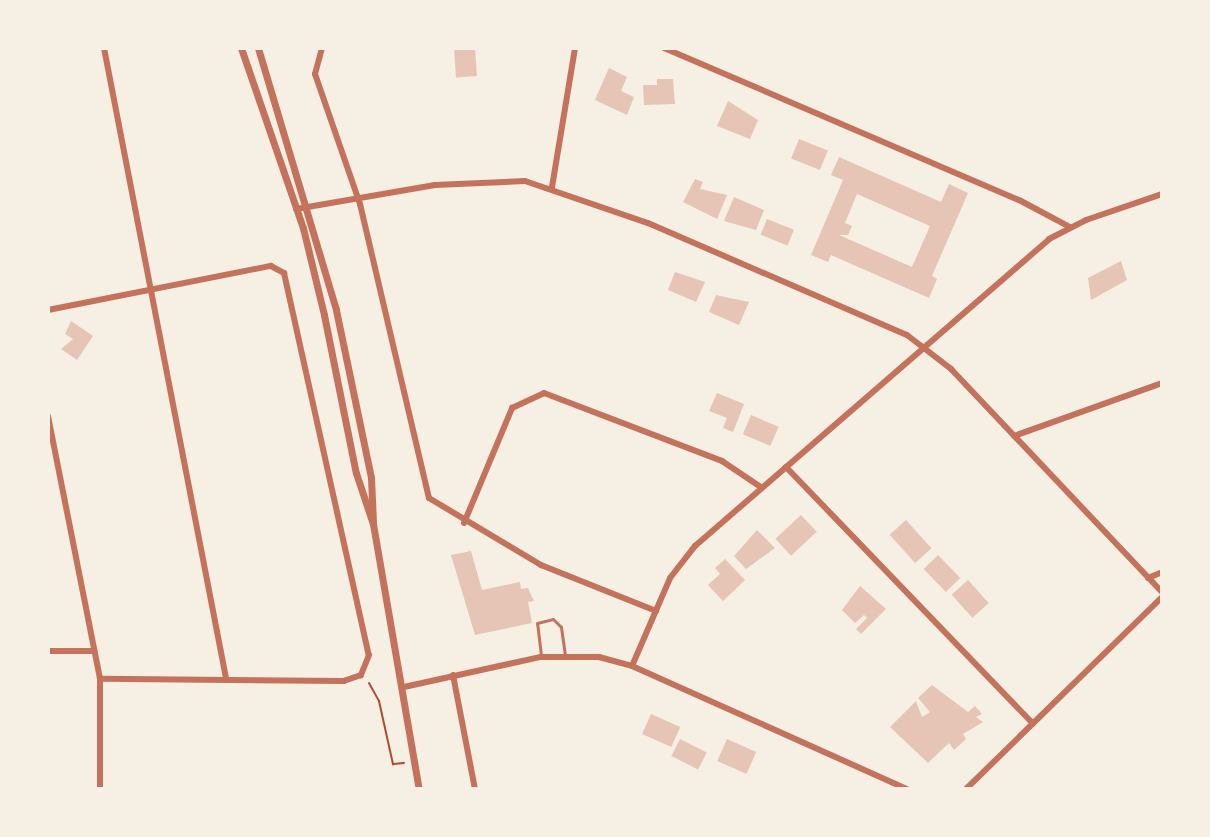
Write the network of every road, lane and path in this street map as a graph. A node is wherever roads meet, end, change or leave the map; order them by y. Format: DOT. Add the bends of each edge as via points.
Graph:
graph roads {
  1 [pos="104,48"];
  2 [pos="241,48"];
  3 [pos="258,48"];
  4 [pos="575,48"];
  5 [pos="664,48"];
  6 [pos="320,49"];
  7 [pos="552,187"];
  8 [pos="1162,194"];
  9 [pos="358,197"];
  10 [pos="309,207"];
  11 [pos="296,209"];
  12 [pos="1070,227"];
  13 [pos="151,290"];
  14 [pos="48,310"];
  15 [pos="924,346"];
  16 [pos="1162,383"];
  17 [pos="48,416"];
  18 [pos="1014,436"];
  19 [pos="786,467"];
  20 [pos="762,488"];
  21 [pos="464,523"];
  22 [pos="373,524"];
  23 [pos="1162,572"];
  24 [pos="1148,578"];
  25 [pos="1162,595"];
  26 [pos="656,611"];
  27 [pos="48,651"];
  28 [pos="94,651"];
  29 [pos="565,654"];
  30 [pos="541,657"];
  31 [pos="632,666"];
  32 [pos="361,675"];
  33 [pos="453,675"];
  34 [pos="226,678"];
  35 [pos="100,679"];
  36 [pos="404,687"];
  37 [pos="1033,724"];
  38 [pos="417,769"];
  39 [pos="100,789"];
  40 [pos="419,789"];
  41 [pos="475,789"];
  42 [pos="907,789"];
  43 [pos="966,789"];
  1 -- 13 [label="street"];
  2 -- 11 [label="street"];
  3 -- 10 [label="street"];
  4 -- 7 [label="street"];
  5 -- 12 [label="street" via="1021,201"];
  6 -- 9 [label="street" via="315,74"];
  7 -- 9 [label="street" via="499,178"];
  7 -- 15 [label="street" via="648,223"];
  8 -- 12 [label="street"];
  9 -- 10 [label="street"];
  9 -- 21 [label="street" via="387,302 426,492"];
  10 -- 11 [label="street"];
  10 -- 22 [label="street" via="371,478"];
  11 -- 22 [label="street" via="356,473"];
  12 -- 15 [label="street"];
  13 -- 14 [label="street"];
  13 -- 32 [label="street" via="277,268 284,273 369,655"];
  13 -- 34 [label="street"];
  15 -- 18 [label="street"];
  15 -- 19 [label="street"];
  16 -- 18 [label="street"];
  17 -- 28 [label="street"];
  18 -- 24 [label="street"];
  19 -- 20 [label="street"];
  19 -- 37 [label="street"];
  20 -- 21 [label="street" via="722,461 544,393 522,400 504,421"];
  20 -- 26 [label="street" via="681,559"];
  21 -- 26 [label="street" via="541,565"];
  22 -- 36 [label="street"];
  23 -- 24 [label="street"];
  24 -- 25 [label="street"];
  25 -- 37 [label="street"];
  26 -- 31 [label="street"];
  27 -- 28 [label="street"];
  28 -- 35 [label="street"];
  29 -- 30 [label="street"];
  29 -- 30 [label="lane" via="560,625 553,619 537,623"];
  29 -- 31 [label="street"];
  30 -- 33 [label="street"];
  31 -- 42 [label="street"];
  32 -- 34 [label="street" via="344,681"];
  32 -- 38 [label="path" via="379,701 393,764"];
  33 -- 36 [label="street"];
  33 -- 41 [label="street"];
  34 -- 35 [label="street"];
  35 -- 39 [label="street"];
  36 -- 38 [label="street"];
  37 -- 43 [label="street"];
  38 -- 40 [label="street"];
}
